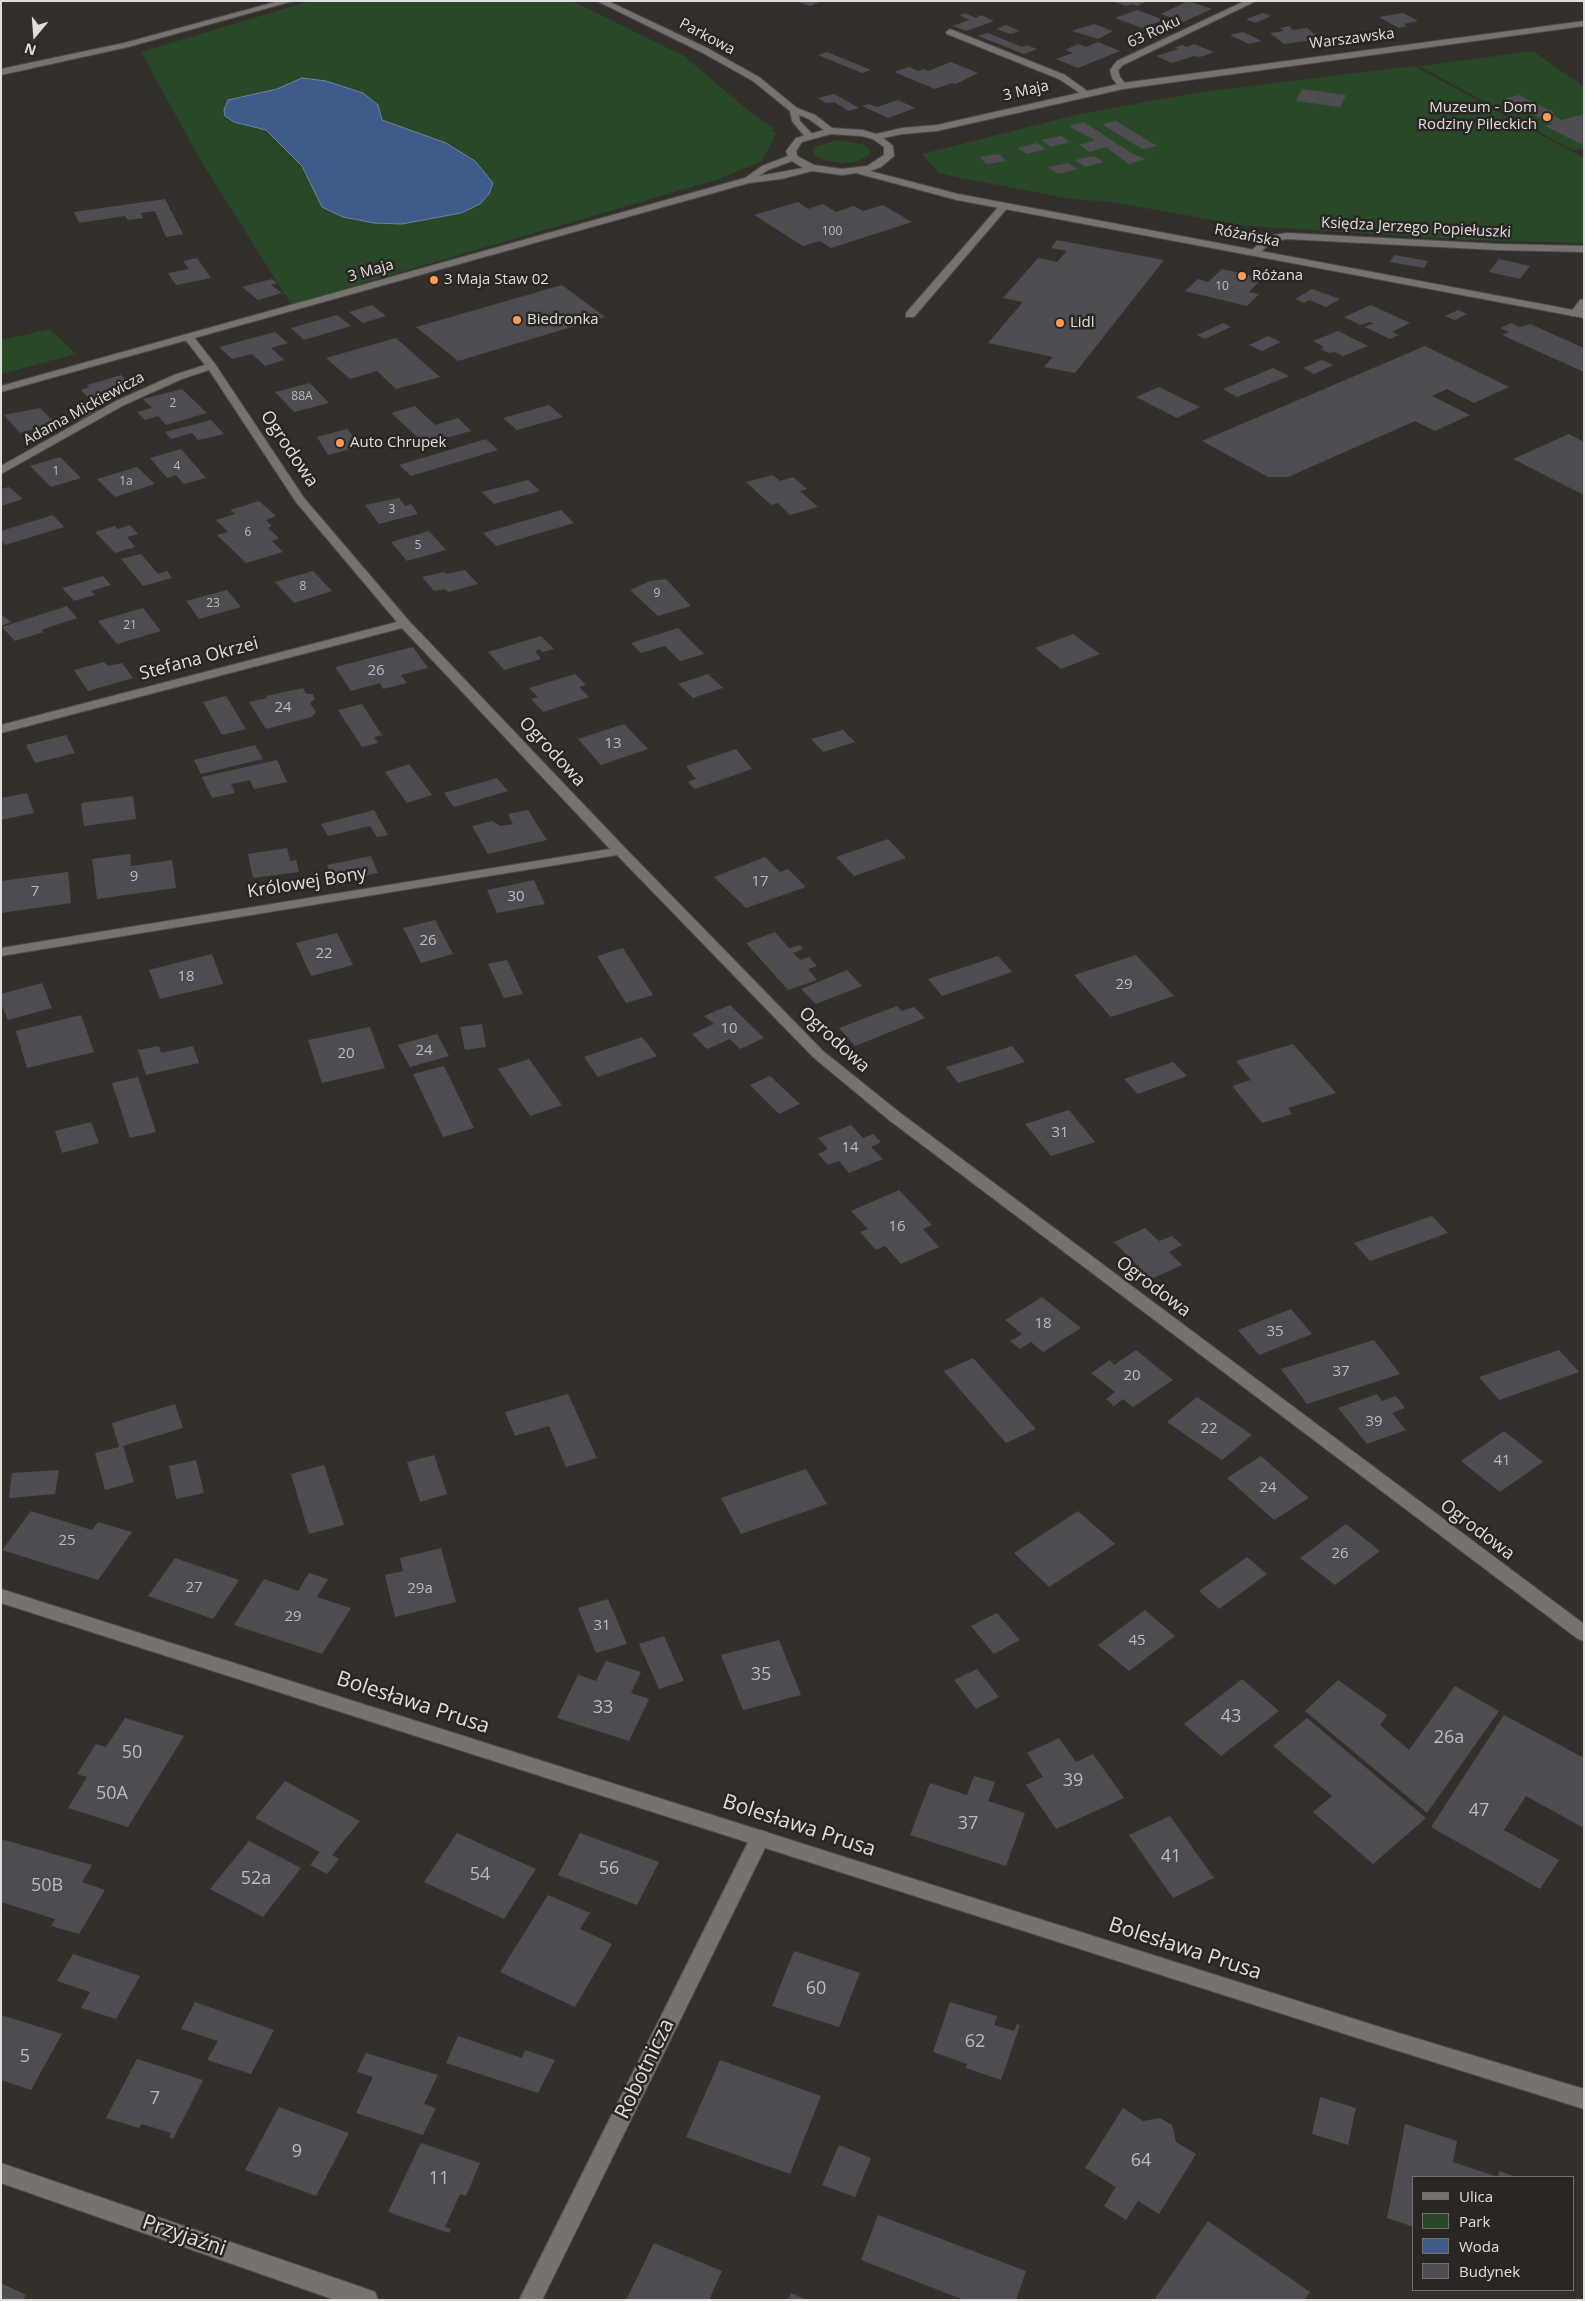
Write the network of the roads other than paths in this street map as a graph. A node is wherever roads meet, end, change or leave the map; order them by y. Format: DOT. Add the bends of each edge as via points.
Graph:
graph roads {
  1 [pos="289,1"];
  2 [pos="600,1"];
  3 [pos="1252,1"];
  4 [pos="1584,23"];
  5 [pos="950,32"];
  6 [pos="1,72"];
  7 [pos="1123,86"];
  8 [pos="1086,93"];
  9 [pos="794,110"];
  10 [pos="937,128"];
  11 [pos="831,131"];
  12 [pos="808,136"];
  13 [pos="876,137"];
  14 [pos="897,143"];
  15 [pos="793,157"];
  16 [pos="878,165"];
  17 [pos="812,168"];
  18 [pos="858,171"];
  19 [pos="748,180"];
  20 [pos="905,183"];
  21 [pos="1004,206"];
  22 [pos="1584,249"];
  23 [pos="1254,253"];
  24 [pos="1584,302"];
  25 [pos="1580,314"];
  26 [pos="910,315"];
  27 [pos="189,338"];
  28 [pos="210,366"];
  29 [pos="1,390"];
  30 [pos="1,471"];
  31 [pos="405,624"];
  32 [pos="1,729"];
  33 [pos="620,851"];
  34 [pos="1,952"];
  35 [pos="1,1596"];
  36 [pos="1584,1634"];
  37 [pos="760,1838"];
  38 [pos="1584,2099"];
  39 [pos="1,2173"];
  40 [pos="366,2300"];
  41 [pos="530,2300"];
  1 -- 6 [label="street" via="124,45"];
  2 -- 9 [label="street, Parkowa" via="739,69"];
  3 -- 7 [label="street, 63 Roku" via="1120,63 1114,70"];
  4 -- 7 [label="street, Warszawska"];
  5 -- 8 [label="street" via="1062,77"];
  7 -- 8 [label="street, 3 Maja"];
  8 -- 10 [label="street, 3 Maja"];
  9 -- 11 [label="street, Parkowa"];
  9 -- 12 [label="street, Parkowa" via="796,121"];
  10 -- 13 [label="street, 3 Maja"];
  10 -- 14 [label="street, 3 Maja"];
  11 -- 12 [label="street"];
  11 -- 13 [label="street"];
  12 -- 15 [label="street" via="793,145"];
  13 -- 14 [label="street"];
  14 -- 16 [label="street"];
  15 -- 17 [label="street"];
  15 -- 19 [label="street, 3 Maja" via="765,168"];
  16 -- 18 [label="street"];
  16 -- 20 [label="street, Różańska"];
  17 -- 18 [label="street"];
  17 -- 19 [label="street, 3 Maja"];
  18 -- 20 [label="street, Różańska"];
  19 -- 27 [label="street, 3 Maja"];
  20 -- 21 [label="street, Różańska"];
  21 -- 23 [label="street, Różańska"];
  21 -- 26 [label="street"];
  22 -- 23 [label="street, Księdza Jerzego Popiełuszki" via="1286,236 1270,238"];
  23 -- 25 [label="street, Różańska"];
  24 -- 25 [label="street"];
  27 -- 28 [label="street, Ogrodowa"];
  27 -- 29 [label="street, 3 Maja"];
  28 -- 30 [label="street, Adama Mickiewicza" via="120,403"];
  28 -- 31 [label="street, Ogrodowa" via="300,500"];
  31 -- 32 [label="street, Stefana Okrzei"];
  31 -- 33 [label="street, Ogrodowa"];
  33 -- 34 [label="street, Królowej Bony"];
  33 -- 36 [label="street, Ogrodowa" via="818,1054 894,1116"];
  35 -- 37 [label="street, Bolesława Prusa"];
  37 -- 38 [label="street, Bolesława Prusa"];
  37 -- 41 [label="street, Robotnicza"];
  39 -- 40 [label="street, Przyjaźni"];
}
